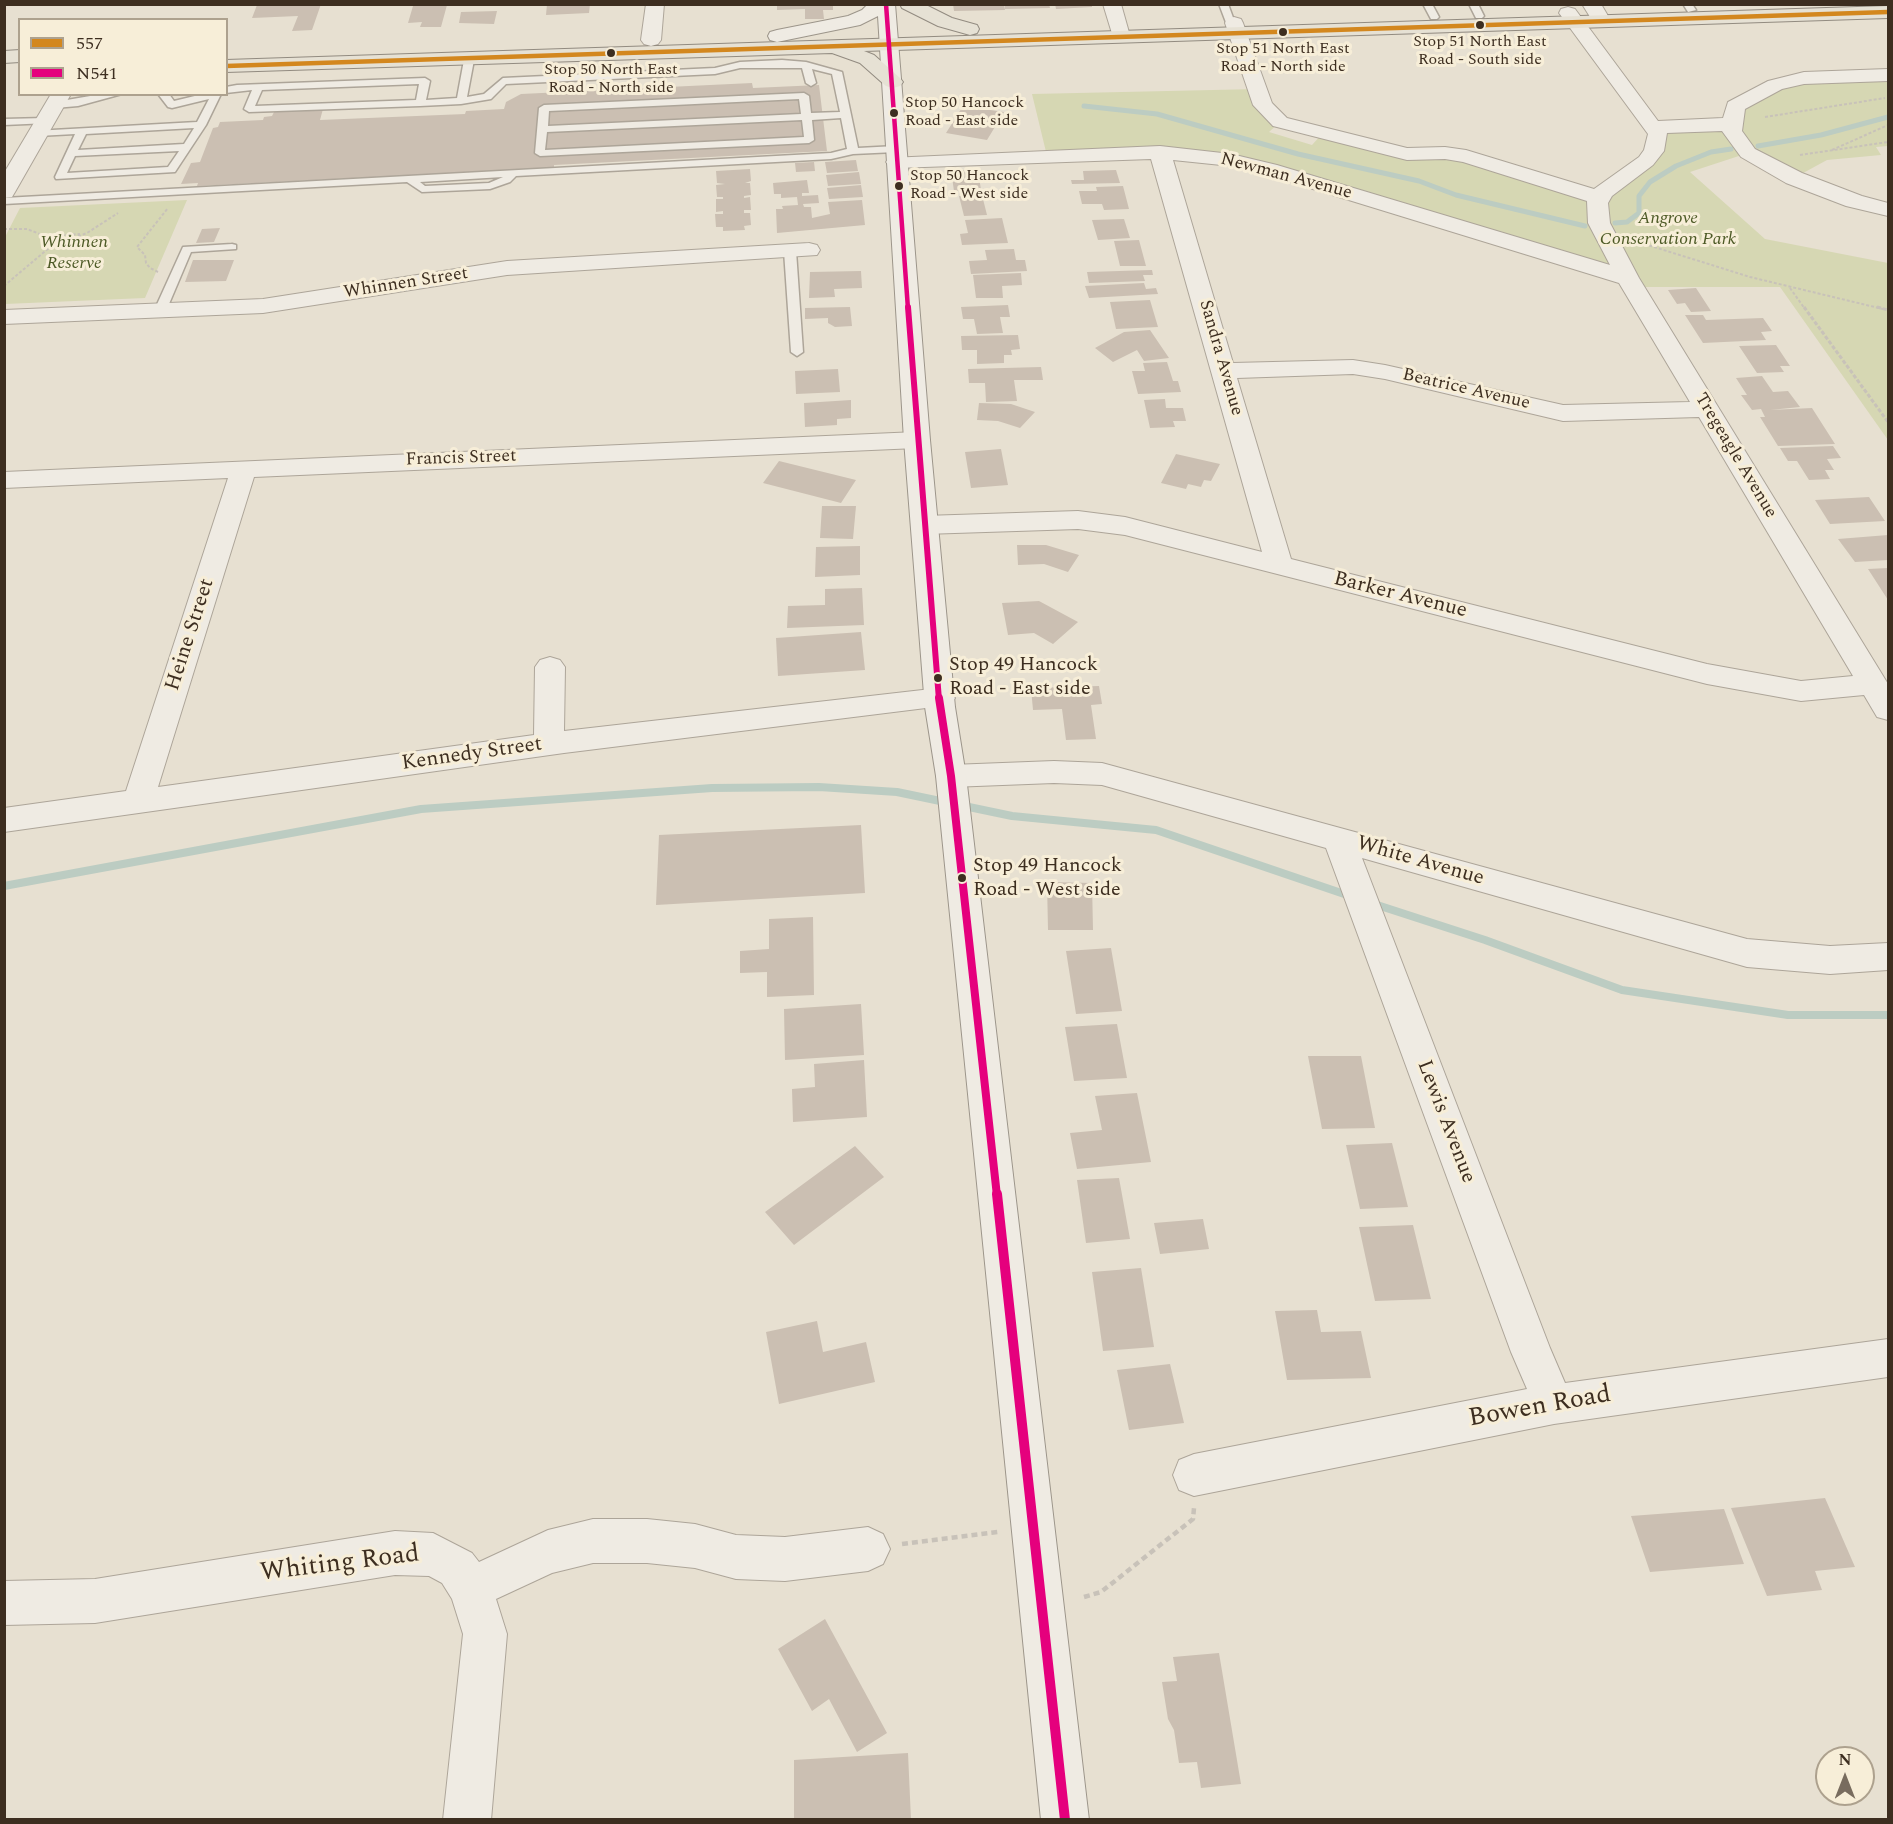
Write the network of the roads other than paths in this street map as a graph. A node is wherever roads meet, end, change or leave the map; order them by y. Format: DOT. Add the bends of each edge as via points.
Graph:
graph roads {
  1 [pos="655,4"];
  2 [pos="879,4"];
  3 [pos="886,4"];
  4 [pos="909,4"];
  5 [pos="1112,4"];
  6 [pos="1223,4"];
  7 [pos="1880,4"];
  8 [pos="1689,7"];
  9 [pos="1476,10"];
  10 [pos="1431,11"];
  11 [pos="1888,12"];
  12 [pos="1597,13"];
  13 [pos="1572,18"];
  14 [pos="1234,26"];
  15 [pos="970,29"];
  16 [pos="1120,31"];
  17 [pos="777,36"];
  18 [pos="889,38"];
  19 [pos="651,40"];
  20 [pos="827,46"];
  21 [pos="392,48"];
  22 [pos="228,52"];
  23 [pos="623,55"];
  24 [pos="469,60"];
  25 [pos="307,64"];
  26 [pos="806,65"];
  27 [pos="228,66"];
  28 [pos="645,75"];
  29 [pos="1888,75"];
  30 [pos="893,82"];
  31 [pos="811,83"];
  32 [pos="298,86"];
  33 [pos="258,87"];
  34 [pos="228,90"];
  35 [pos="108,96"];
  36 [pos="209,96"];
  37 [pos="215,96"];
  38 [pos="168,98"];
  39 [pos="461,101"];
  40 [pos="420,103"];
  41 [pos="50,113"];
  42 [pos="844,115"];
  43 [pos="806,116"];
  44 [pos="4,122"];
  45 [pos="1733,124"];
  46 [pos="201,125"];
  47 [pos="1651,127"];
  48 [pos="541,129"];
  49 [pos="82,131"];
  50 [pos="187,147"];
  51 [pos="853,151"];
  52 [pos="1160,152"];
  53 [pos="72,153"];
  54 [pos="896,156"];
  55 [pos="4,192"];
  56 [pos="1600,198"];
  57 [pos="4,201"];
  58 [pos="1888,210"];
  59 [pos="232,247"];
  60 [pos="800,251"];
  61 [pos="1628,278"];
  62 [pos="160,311"];
  63 [pos="4,317"];
  64 [pos="797,352"];
  65 [pos="1224,371"];
  66 [pos="1707,409"];
  67 [pos="917,440"];
  68 [pos="244,468"];
  69 [pos="4,480"];
  70 [pos="924,525"];
  71 [pos="1279,565"];
  72 [pos="550,668"];
  73 [pos="1873,684"];
  74 [pos="940,698"];
  75 [pos="1888,710"];
  76 [pos="549,744"];
  77 [pos="953,795"];
  78 [pos="138,802"];
  79 [pos="4,820"];
  80 [pos="1339,840"];
  81 [pos="1888,956"];
  82 [pos="1888,1358"];
  83 [pos="1554,1404"];
  84 [pos="1194,1474"];
  85 [pos="868,1549"];
  86 [pos="471,1588"];
  87 [pos="4,1603"];
  88 [pos="466,1820"];
  89 [pos="1065,1820"];
  1 -- 19 [label="street"];
  2 -- 17 [label="street" via="853,21"];
  3 -- 18 [label="street"];
  4 -- 15 [label="main road" via="945,22"];
  5 -- 16 [label="street"];
  6 -- 14 [label="lane"];
  7 -- 8 [label="main road"];
  8 -- 12 [label="main road"];
  9 -- 10 [label="main road"];
  9 -- 13 [label="main road"];
  10 -- 14 [label="main road"];
  11 -- 12 [label="main road"];
  12 -- 13 [label="main road"];
  13 -- 14 [label="main road"];
  13 -- 47 [label="street"];
  14 -- 16 [label="main road"];
  14 -- 56 [label="street" via="1263,105 1280,122 1399,153 1466,156"];
  15 -- 16 [label="main road"];
  15 -- 18 [label="main road"];
  16 -- 18 [label="main road"];
  17 -- 18 [label="main road"];
  17 -- 19 [label="main road"];
  18 -- 20 [label="main road"];
  18 -- 30 [label="street"];
  19 -- 21 [label="main road"];
  20 -- 23 [label="main road"];
  20 -- 30 [label="main road" via="867,59"];
  21 -- 22 [label="main road"];
  21 -- 24 [label="main road" via="462,54"];
  23 -- 24 [label="main road"];
  23 -- 28 [label="lane"];
  24 -- 25 [label="main road"];
  24 -- 39 [label="lane"];
  25 -- 27 [label="main road"];
  25 -- 32 [label="lane"];
  26 -- 28 [label="lane" via="740,65 715,71"];
  26 -- 31 [label="lane"];
  26 -- 42 [label="lane" via="837,72"];
  28 -- 39 [label="lane" via="503,81 487,97"];
  29 -- 45 [label="street" via="1804,78 1776,85 1735,106"];
  30 -- 54 [label="street"];
  32 -- 33 [label="lane"];
  32 -- 40 [label="lane" via="425,81"];
  33 -- 34 [label="lane"];
  33 -- 40 [label="lane" via="249,109"];
  35 -- 41 [label="lane"];
  36 -- 38 [label="lane"];
  37 -- 46 [label="lane"];
  39 -- 40 [label="lane"];
  41 -- 44 [label="lane"];
  41 -- 49 [label="lane"];
  41 -- 55 [label="street"];
  42 -- 43 [label="lane"];
  42 -- 51 [label="lane"];
  43 -- 48 [label="lane"];
  43 -- 48 [label="lane" via="804,96 556,107 544,108"];
  43 -- 48 [label="lane" via="809,140 540,153"];
  45 -- 47 [label="street"];
  45 -- 58 [label="street" via="1732,131 1748,153 1794,178"];
  46 -- 49 [label="lane"];
  46 -- 50 [label="lane"];
  47 -- 56 [label="street" via="1658,134 1654,151"];
  49 -- 53 [label="lane"];
  50 -- 53 [label="lane"];
  50 -- 53 [label="lane" via="171,170 60,177"];
  51 -- 54 [label="lane"];
  51 -- 57 [label="lane" via="831,156 513,173 490,186 422,189 410,178"];
  52 -- 54 [label="street, Newman Avenue"];
  52 -- 61 [label="street, Newman Avenue" via="1232,160 1270,169"];
  52 -- 65 [label="street, Sandra Avenue"];
  54 -- 67 [label="street"];
  56 -- 61 [label="street, Tregeagle Avenue" via="1599,223"];
  59 -- 62 [label="lane" via="187,249"];
  60 -- 62 [label="street, Whinnen Street" via="507,268 263,306"];
  60 -- 64 [label="lane"];
  61 -- 66 [label="street, Tregeagle Avenue"];
  62 -- 63 [label="street, Whinnen Street"];
  65 -- 66 [label="street, Beatrice Avenue" via="1353,367 1563,413"];
  65 -- 71 [label="street, Sandra Avenue"];
  66 -- 73 [label="street, Tregeagle Avenue"];
  67 -- 68 [label="street, Francis Street"];
  67 -- 70 [label="street"];
  68 -- 69 [label="street, Francis Street"];
  68 -- 78 [label="street, Heine Street"];
  70 -- 71 [label="street, Barker Avenue" via="1078,520 1125,526"];
  70 -- 74 [label="street"];
  71 -- 73 [label="street, Barker Avenue" via="1707,674 1801,691"];
  72 -- 76 [label="street"];
  73 -- 75 [label="street, Tregeagle Avenue"];
  74 -- 76 [label="street, Kennedy Street"];
  74 -- 77 [label="street"];
  76 -- 78 [label="street, Kennedy Street"];
  77 -- 80 [label="street, White Avenue" via="1054,772 1102,774"];
  77 -- 89 [label="street"];
  78 -- 79 [label="street, Kennedy Street"];
  80 -- 81 [label="street, White Avenue" via="1747,953 1830,960"];
  80 -- 83 [label="street, Lewis Avenue"];
  82 -- 83 [label="street, Bowen Road"];
  83 -- 84 [label="street, Bowen Road"];
  85 -- 86 [label="street" via="785,1559 736,1557 695,1546 647,1541 593,1541 548,1552"];
  86 -- 87 [label="street, Whiting Road" via="457,1568 433,1555 395,1553 95,1601"];
  86 -- 88 [label="street" via="485,1634"];
}
